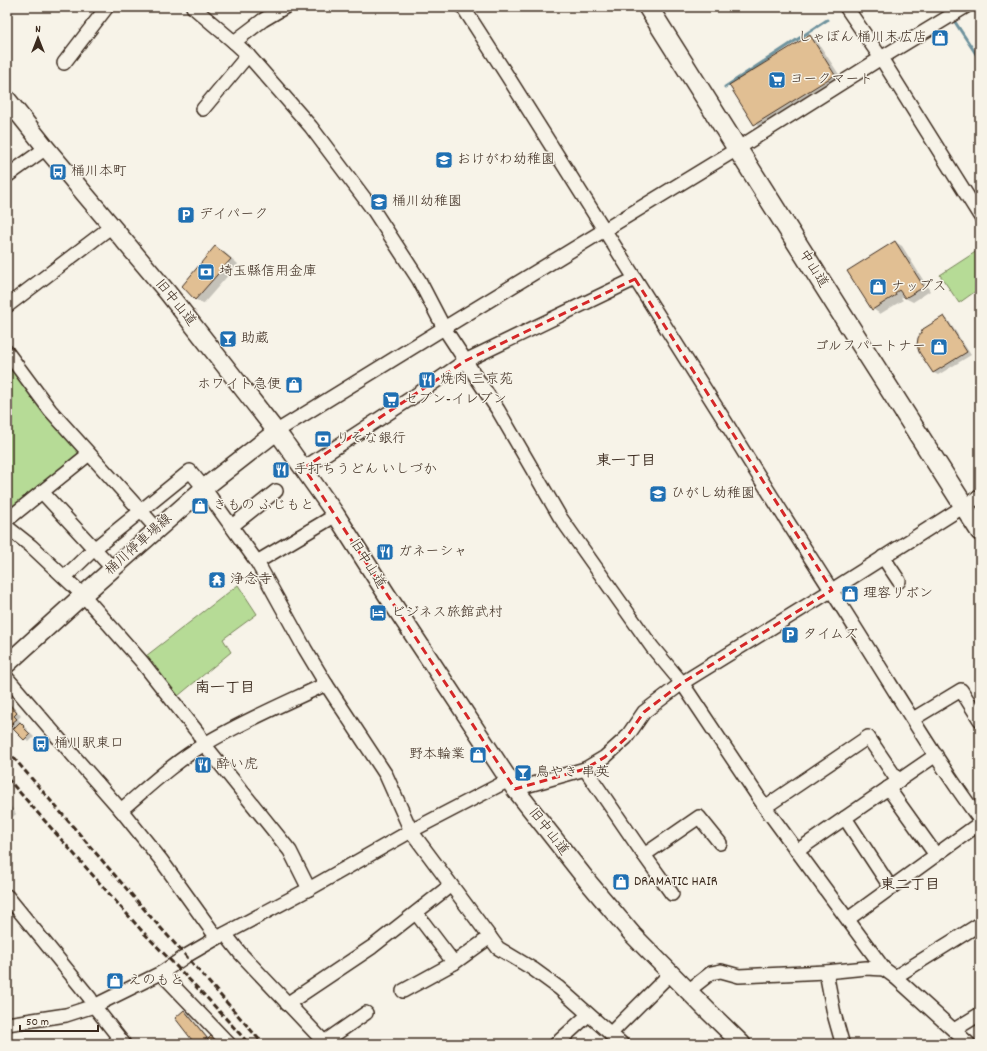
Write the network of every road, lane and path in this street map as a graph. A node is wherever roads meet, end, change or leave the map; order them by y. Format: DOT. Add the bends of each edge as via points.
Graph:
graph roads {
  1 [pos="107,7"];
  2 [pos="193,7"];
  3 [pos="285,7"];
  4 [pos="463,7"];
  5 [pos="648,7"];
  6 [pos="662,7"];
  7 [pos="846,7"];
  8 [pos="961,10"];
  9 [pos="234,42"];
  10 [pos="248,55"];
  11 [pos="881,58"];
  12 [pos="64,63"];
  13 [pos="7,99"];
  14 [pos="203,108"];
  15 [pos="743,145"];
  16 [pos="46,148"];
  17 [pos="7,176"];
  18 [pos="980,216"];
  19 [pos="112,226"];
  20 [pos="604,230"];
  21 [pos="635,279"];
  22 [pos="7,306"];
  23 [pos="444,328"];
  24 [pos="7,352"];
  25 [pos="465,361"];
  26 [pos="277,431"];
  27 [pos="89,454"];
  28 [pos="304,468"];
  29 [pos="204,488"];
  30 [pos="276,491"];
  31 [pos="42,492"];
  32 [pos="974,504"];
  33 [pos="140,512"];
  34 [pos="336,515"];
  35 [pos="7,520"];
  36 [pos="232,526"];
  37 [pos="7,527"];
  38 [pos="156,529"];
  39 [pos="980,531"];
  40 [pos="94,549"];
  41 [pos="883,557"];
  42 [pos="257,562"];
  43 [pos="113,569"];
  44 [pos="65,577"];
  45 [pos="899,581"];
  46 [pos="832,590"];
  47 [pos="83,594"];
  48 [pos="7,664"];
  49 [pos="7,678"];
  50 [pos="682,683"];
  51 [pos="326,684"];
  52 [pos="913,719"];
  53 [pos="980,720"];
  54 [pos="204,744"];
  55 [pos="936,756"];
  56 [pos="585,769"];
  57 [pos="512,785"];
  58 [pos="893,785"];
  59 [pos="765,807"];
  60 [pos="121,810"];
  61 [pos="845,818"];
  62 [pos="980,820"];
  63 [pos="980,823"];
  64 [pos="411,831"];
  65 [pos="720,843"];
  66 [pos="797,851"];
  67 [pos="644,855"];
  68 [pos="936,855"];
  69 [pos="452,884"];
  70 [pos="891,888"];
  71 [pos="309,889"];
  72 [pos="672,894"];
  73 [pos="7,896"];
  74 [pos="416,913"];
  75 [pos="848,920"];
  76 [pos="980,924"];
  77 [pos="221,936"];
  78 [pos="490,936"];
  79 [pos="454,963"];
  80 [pos="884,969"];
  81 [pos="826,972"];
  82 [pos="161,973"];
  83 [pos="671,973"];
  84 [pos="895,977"];
  85 [pos="403,991"];
  86 [pos="688,991"];
  87 [pos="287,1004"];
  88 [pos="94,1006"];
  89 [pos="366,1013"];
  90 [pos="980,1014"];
  91 [pos="588,1015"];
  92 [pos="7,1024"];
  93 [pos="954,1030"];
  94 [pos="610,1034"];
  95 [pos="842,1042"];
  96 [pos="325,1043"];
  97 [pos="124,1044"];
  98 [pos="229,1044"];
  99 [pos="556,1044"];
  100 [pos="622,1044"];
  101 [pos="742,1044"];
  102 [pos="969,1044"];
  1 -- 12 [label="street"];
  2 -- 9 [label="street"];
  3 -- 9 [label="street"];
  4 -- 20 [label="street"];
  5 -- 15 [label="highway, 中山道"];
  6 -- 15 [label="highway, 中山道"];
  7 -- 11 [label="street"];
  8 -- 11 [label="street"];
  9 -- 10 [label="street"];
  10 -- 14 [label="street"];
  10 -- 23 [label="street" via="310,127 374,211 419,280"];
  11 -- 15 [label="street"];
  11 -- 18 [label="street"];
  13 -- 16 [label="main road, 旧中山道"];
  15 -- 20 [label="street"];
  15 -- 32 [label="highway, 中山道"];
  16 -- 17 [label="street"];
  16 -- 19 [label="main road, 旧中山道"];
  19 -- 22 [label="street"];
  19 -- 26 [label="main road, 旧中山道" via="168,292"];
  20 -- 21 [label="street"];
  20 -- 23 [label="street"];
  21 -- 25 [label="street"];
  21 -- 46 [label="street"];
  23 -- 25 [label="street"];
  23 -- 26 [label="street"];
  24 -- 27 [label="street" via="50,410"];
  25 -- 28 [label="street"];
  25 -- 50 [label="street" via="498,410 560,517 652,647"];
  26 -- 28 [label="main road, 旧中山道"];
  26 -- 29 [label="main road, 桶川停車場線"];
  27 -- 31 [label="street"];
  27 -- 33 [label="street"];
  28 -- 34 [label="main road, 旧中山道"];
  29 -- 33 [label="street" via="190,471"];
  29 -- 36 [label="street"];
  29 -- 38 [label="main road, 桶川停車場線"];
  30 -- 36 [label="street"];
  31 -- 35 [label="street"];
  31 -- 40 [label="street"];
  32 -- 39 [label="highway, 中山道"];
  32 -- 41 [label="street"];
  33 -- 38 [label="street"];
  33 -- 40 [label="street"];
  34 -- 42 [label="street"];
  34 -- 57 [label="main road, 旧中山道"];
  36 -- 42 [label="street"];
  37 -- 44 [label="street"];
  38 -- 43 [label="main road, 桶川停車場線"];
  40 -- 43 [label="street"];
  40 -- 44 [label="street"];
  41 -- 45 [label="street"];
  41 -- 46 [label="street"];
  42 -- 51 [label="street"];
  43 -- 47 [label="main road, 桶川停車場線"];
  44 -- 47 [label="street"];
  46 -- 50 [label="street"];
  46 -- 52 [label="street"];
  47 -- 48 [label="main road, 桶川停車場線"];
  47 -- 54 [label="street" via="142,662 198,732"];
  49 -- 60 [label="street"];
  50 -- 56 [label="street" via="644,712 626,738 605,757"];
  50 -- 59 [label="street"];
  51 -- 54 [label="street"];
  51 -- 64 [label="street" via="386,775"];
  52 -- 53 [label="street" via="962,690"];
  52 -- 55 [label="street"];
  54 -- 60 [label="street" via="173,766"];
  54 -- 71 [label="street" via="290,851"];
  55 -- 58 [label="street"];
  55 -- 62 [label="street"];
  56 -- 57 [label="street"];
  56 -- 67 [label="street"];
  57 -- 64 [label="street"];
  57 -- 83 [label="main road, 旧中山道" via="589,883 633,935"];
  58 -- 59 [label="street" via="868,737"];
  58 -- 61 [label="street"];
  58 -- 68 [label="street"];
  59 -- 66 [label="street"];
  60 -- 77 [label="street"];
  61 -- 66 [label="street"];
  61 -- 70 [label="street"];
  63 -- 68 [label="street"];
  64 -- 69 [label="street"];
  64 -- 71 [label="street"];
  65 -- 67 [label="street" via="699,817"];
  66 -- 75 [label="street"];
  67 -- 72 [label="street"];
  68 -- 70 [label="street"];
  69 -- 74 [label="street"];
  69 -- 78 [label="street"];
  70 -- 75 [label="street"];
  71 -- 77 [label="street"];
  73 -- 88 [label="street"];
  74 -- 79 [label="street"];
  74 -- 87 [label="street" via="372,947"];
  75 -- 80 [label="street"];
  76 -- 84 [label="street"];
  77 -- 82 [label="street"];
  77 -- 87 [label="street"];
  78 -- 79 [label="street"];
  78 -- 91 [label="street" via="498,948 559,988"];
  79 -- 85 [label="street"];
  80 -- 81 [label="street"];
  80 -- 84 [label="street"];
  81 -- 86 [label="street" via="739,976 721,971 711,973"];
  81 -- 95 [label="street"];
  82 -- 88 [label="street"];
  82 -- 98 [label="street"];
  83 -- 86 [label="main road, 旧中山道"];
  83 -- 94 [label="street"];
  84 -- 93 [label="street"];
  86 -- 101 [label="main road, 旧中山道"];
  87 -- 96 [label="street"];
  88 -- 92 [label="street" via="66,1015"];
  88 -- 97 [label="street"];
  89 -- 96 [label="street"];
  90 -- 93 [label="street"];
  91 -- 94 [label="street"];
  91 -- 99 [label="street"];
  93 -- 102 [label="street"];
  94 -- 100 [label="street"];
}
